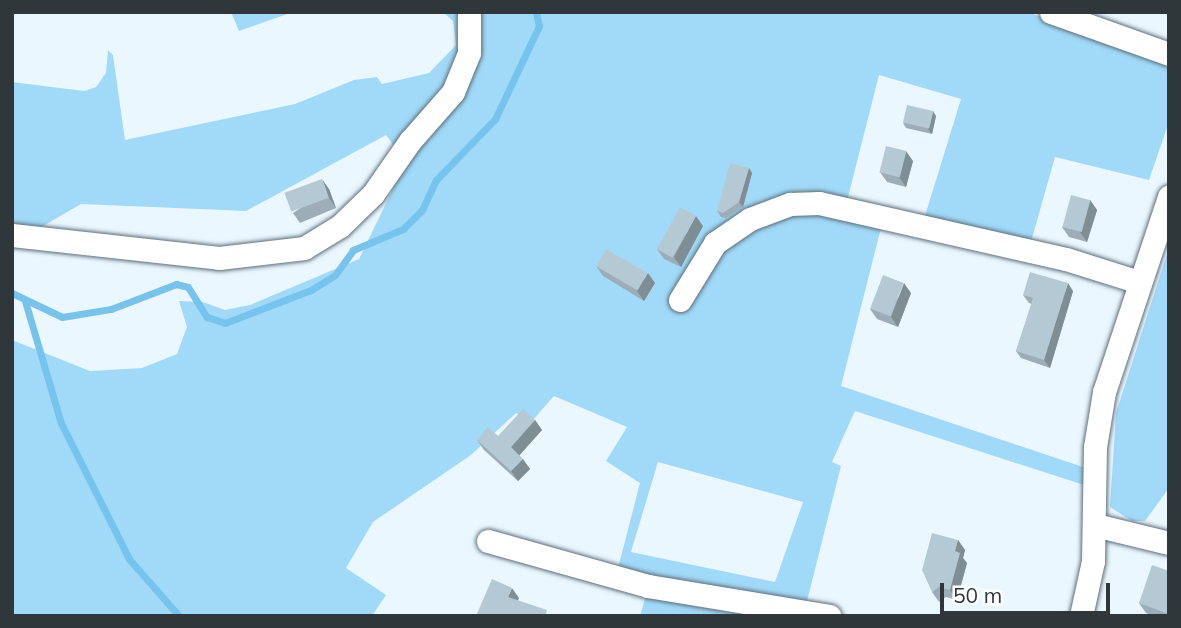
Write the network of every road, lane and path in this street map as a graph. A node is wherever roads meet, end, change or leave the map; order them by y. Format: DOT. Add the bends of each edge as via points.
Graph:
graph roads {
  1 [pos="469,12"];
  2 [pos="1051,12"];
  3 [pos="1169,54"];
  4 [pos="1169,197"];
  5 [pos="12,235"];
  6 [pos="1139,282"];
  7 [pos="680,300"];
  8 [pos="1095,524"];
  9 [pos="488,541"];
  10 [pos="1169,543"];
  11 [pos="830,616"];
  12 [pos="1081,616"];
  1 -- 5 [label="street" via="469,53 453,92 410,141 373,194 340,226 304,248 219,258"];
  2 -- 3 [label="street"];
  4 -- 6 [label="street"];
  6 -- 7 [label="street" via="1066,259 819,203 790,204 750,219 715,243"];
  6 -- 8 [label="street" via="1104,392 1095,447"];
  8 -- 10 [label="street"];
  8 -- 12 [label="street"];
  9 -- 11 [label="street" via="648,586"];
}
